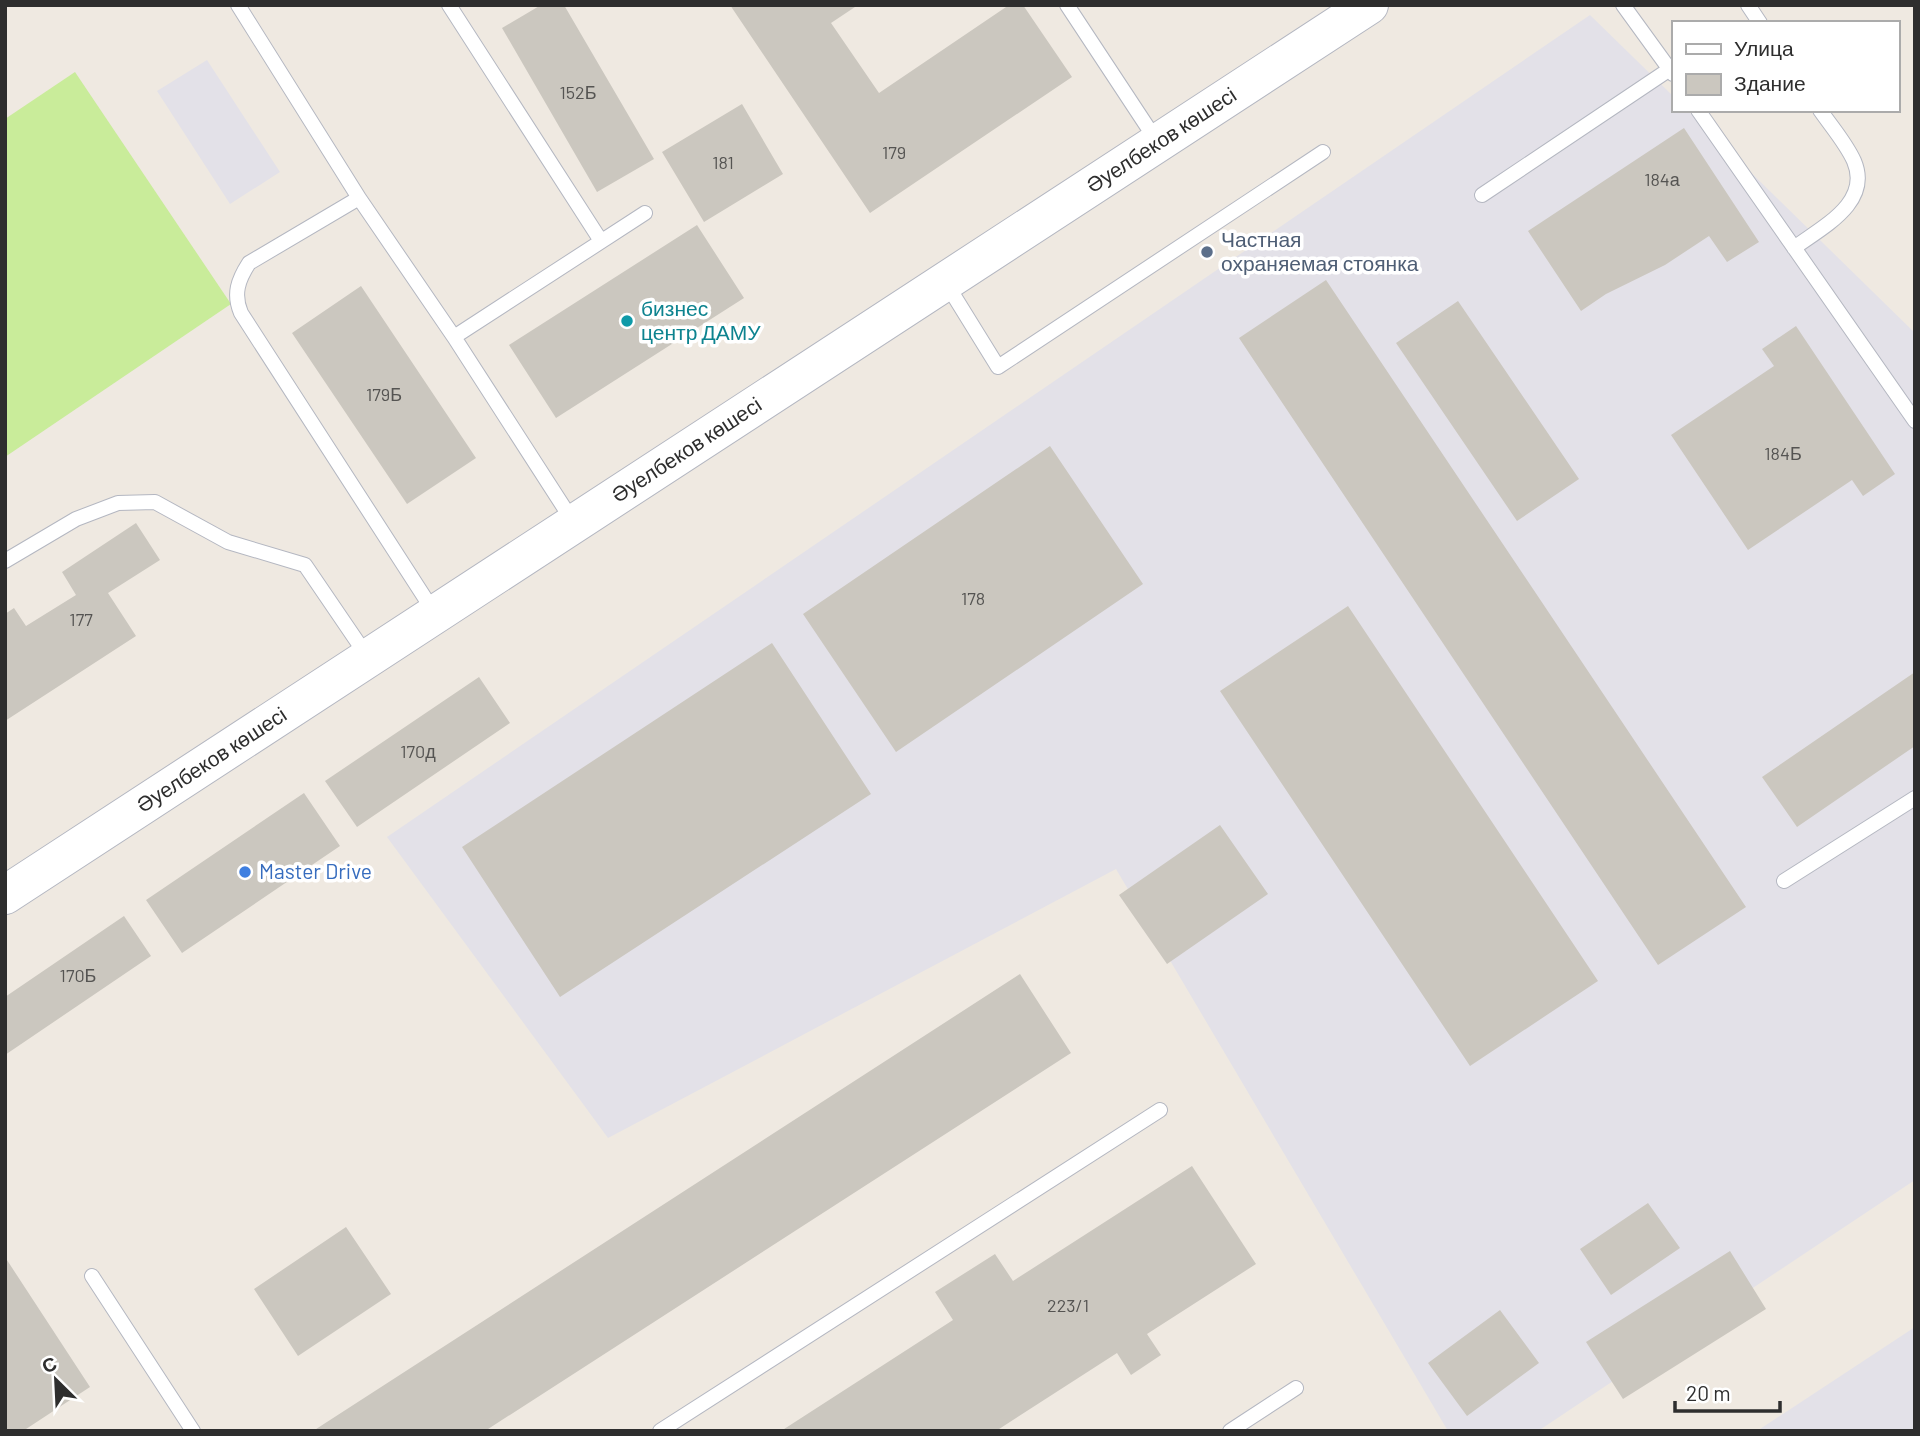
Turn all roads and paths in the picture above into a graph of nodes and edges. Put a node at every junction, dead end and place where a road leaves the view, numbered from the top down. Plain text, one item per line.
1 (238, 5) edge
2 (449, 5) edge
3 (1067, 5) edge
4 (1369, 5) edge
5 (1623, 5) edge
6 (1748, 5) edge
7 (1759, 21) edge
8 (1671, 71) edge
9 (1699, 112) edge
10 (1821, 112) edge
11 (1158, 144) junction
12 (1323, 152) dead end
13 (1482, 195) dead end
14 (359, 198) junction
15 (645, 213) dead end
16 (601, 241) junction
17 (1794, 248) junction
18 (945, 282) junction
19 (454, 337) junction
20 (1915, 421) edge
21 (574, 523) junction
22 (5, 561) edge
23 (435, 614) junction
24 (368, 657) junction
25 (1915, 798) edge
26 (1784, 881) dead end
27 (5, 895) edge
28 (1160, 1110) dead end
29 (92, 1276) dead end
30 (1296, 1388) dead end
31 (193, 1431) edge
32 (660, 1431) edge
33 (1230, 1431) edge

1 - 14 lane
2 - 16 lane
3 - 11 lane
4 - 11 street, Әуелбеков көшесі
5 - 8 lane
6 - 7 lane
8 - 13 lane
9 - 17 lane
10 - 17 lane
11 - 18 street, Әуелбеков көшесі
12 - 18 lane
14 - 19 lane
14 - 23 lane
15 - 16 lane
16 - 19 lane
17 - 20 lane
18 - 21 street, Әуелбеков көшесі
19 - 21 lane
21 - 23 street, Әуелбеков көшесі
22 - 24 lane
23 - 24 street, Әуелбеков көшесі
24 - 27 street, Әуелбеков көшесі
25 - 26 lane
28 - 32 lane
29 - 31 lane
30 - 33 lane

